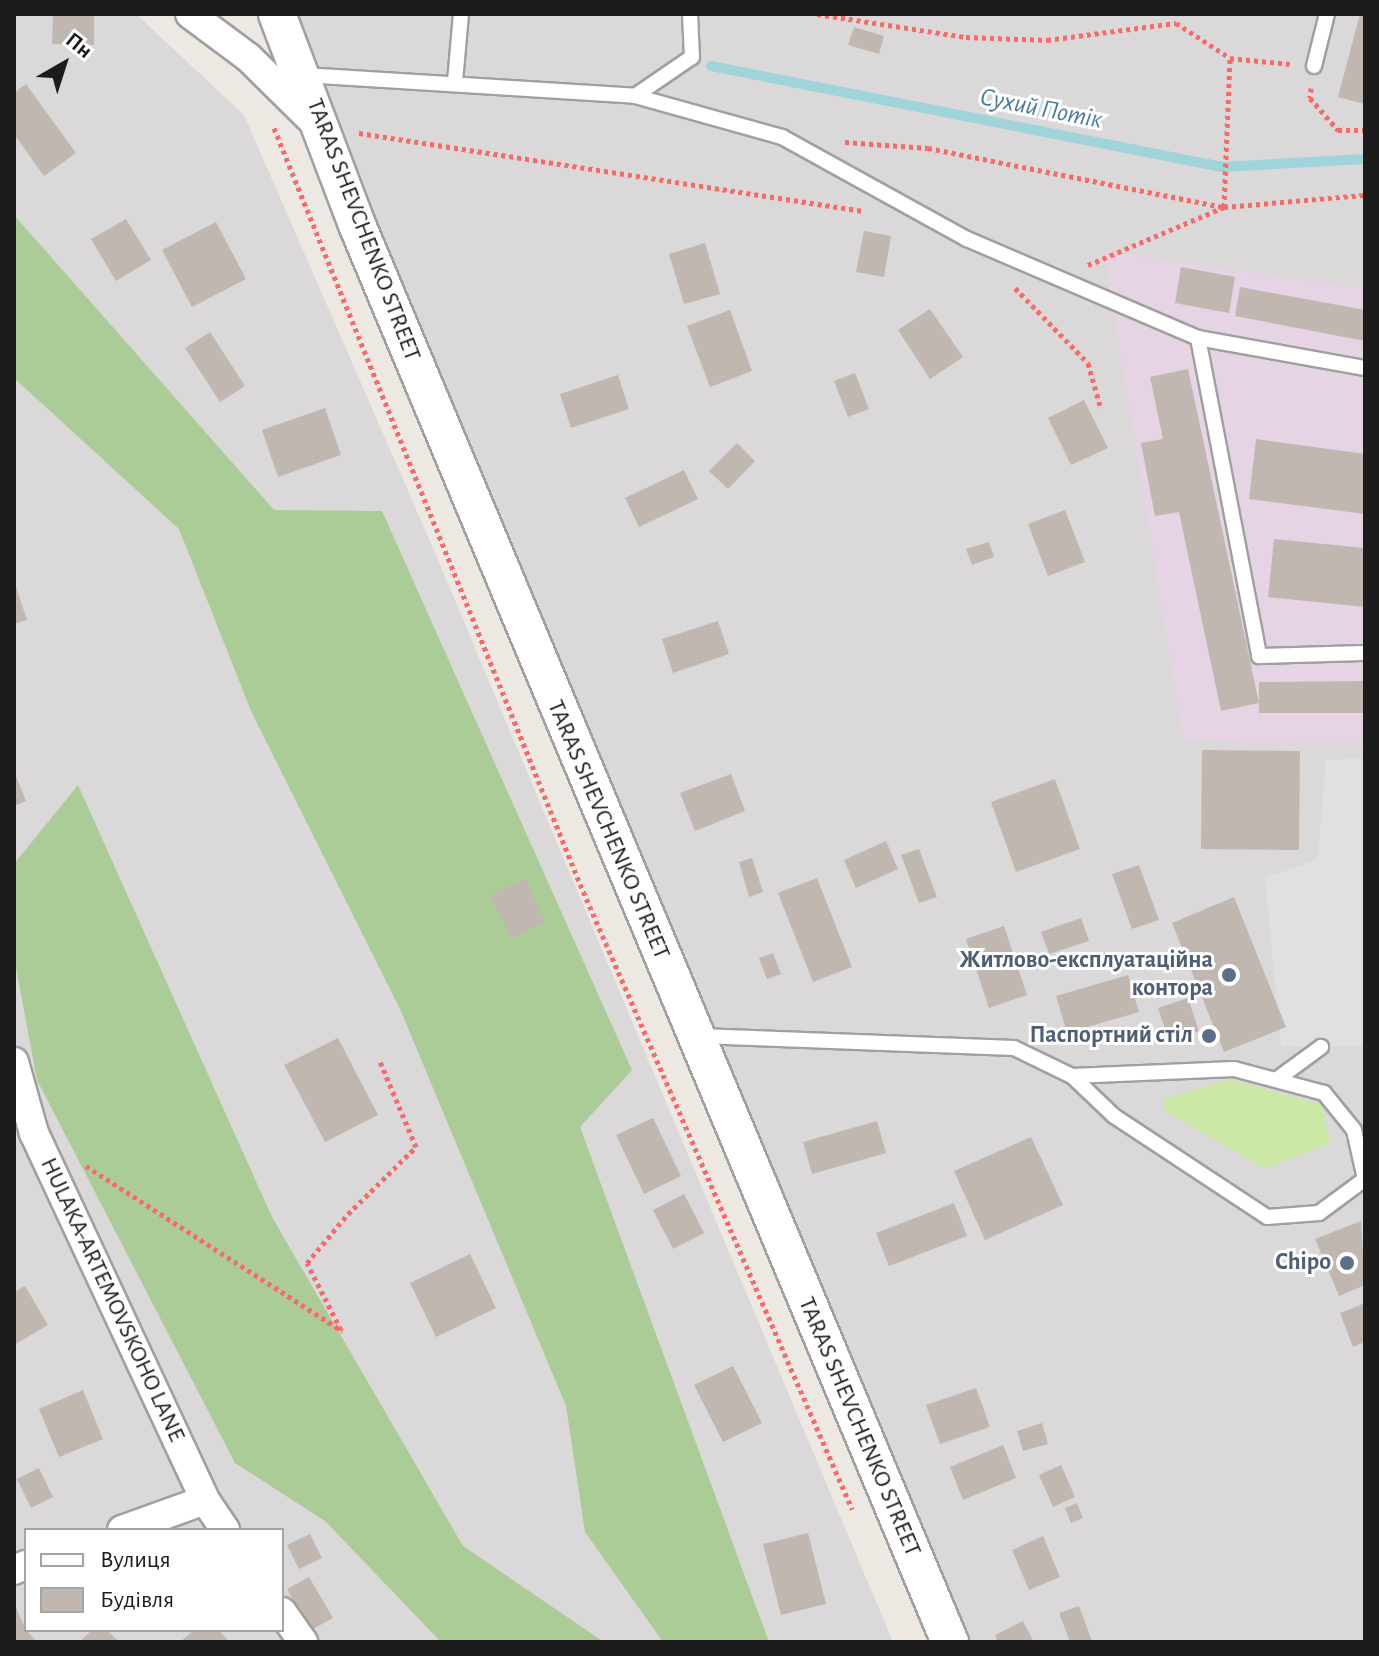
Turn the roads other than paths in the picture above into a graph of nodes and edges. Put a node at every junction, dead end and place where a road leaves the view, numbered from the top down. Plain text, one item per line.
1 (190, 14) edge
2 (277, 14) edge
3 (461, 14) edge
4 (690, 14) edge
5 (1327, 14) edge
6 (1314, 66) road end
7 (304, 75) junction
8 (455, 82) junction
9 (635, 96) junction
10 (319, 127) junction
11 (1198, 338) junction
12 (1365, 368) edge
13 (1365, 653) edge
14 (694, 1035) junction
15 (1321, 1047) dead end
16 (14, 1062) edge
17 (1072, 1076) junction
18 (1276, 1080) junction
19 (205, 1500) junction
20 (128, 1528) edge
21 (224, 1528) edge
22 (284, 1615) edge
23 (303, 1642) edge
24 (950, 1642) edge

1 - 10 street
2 - 7 street, TARAS SHEVCHENKO STREET
3 - 8 lane
4 - 9 lane
5 - 6 lane
7 - 8 lane
7 - 10 street, TARAS SHEVCHENKO STREET
8 - 9 lane
9 - 11 lane
10 - 14 street, TARAS SHEVCHENKO STREET
11 - 12 lane
11 - 13 lane
14 - 17 lane
14 - 24 street, TARAS SHEVCHENKO STREET
15 - 18 lane
16 - 19 street, HULAKA-ARTEMOVSKOHO LANE
17 - 18 lane
17 - 18 lane
19 - 20 street
19 - 21 street, HULAKA-ARTEMOVSKOHO LANE
22 - 23 street

